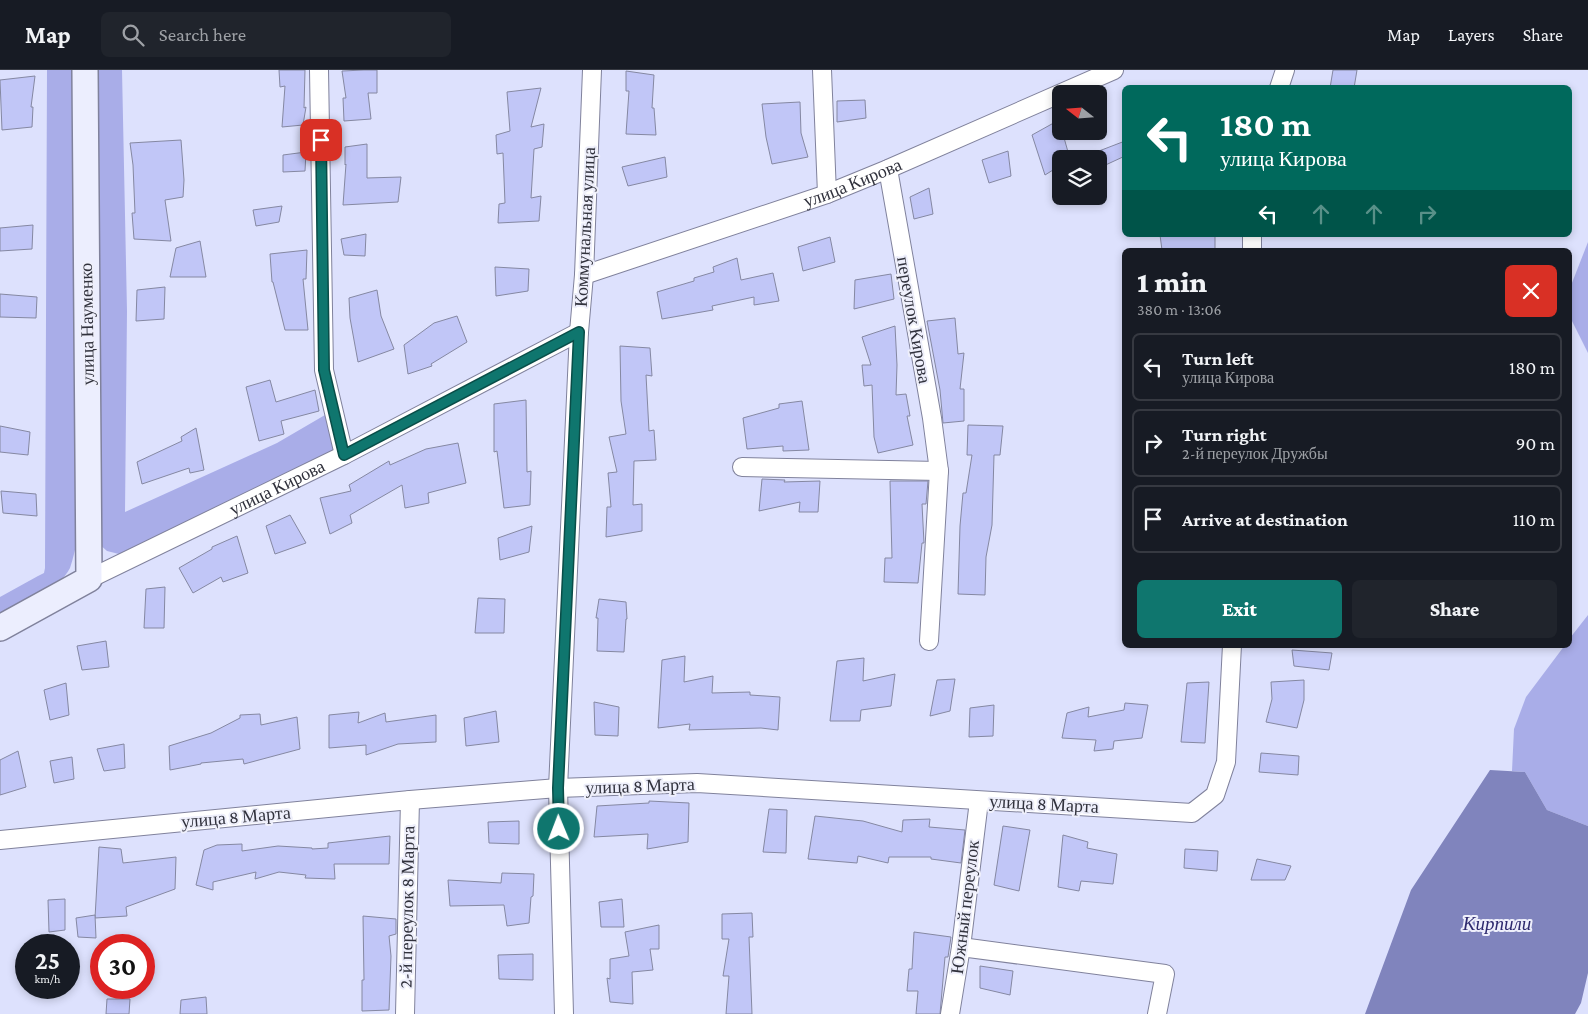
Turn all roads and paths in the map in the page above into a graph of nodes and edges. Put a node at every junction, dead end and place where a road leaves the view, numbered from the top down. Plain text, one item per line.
1 (85, 70) edge
2 (319, 70) edge
3 (592, 70) edge
4 (822, 70) edge
5 (1114, 70) edge
6 (1285, 70) edge
7 (1280, 85) edge
8 (888, 169) junction
9 (827, 194) junction
10 (584, 275) junction
11 (579, 332) junction
12 (344, 455) junction
13 (742, 466) dead end
14 (939, 471) junction
15 (90, 579) junction
16 (0, 628) edge
17 (929, 641) dead end
18 (1232, 648) edge
19 (558, 788) junction
20 (410, 800) junction
21 (979, 801) junction
22 (0, 840) edge
23 (961, 947) junction
24 (405, 1014) edge
25 (564, 1014) edge
26 (950, 1014) edge
27 (1157, 1014) edge

1 - 15 main road, улица Науменко
2 - 12 street
3 - 10 street, Коммунальная улица
4 - 9 street
5 - 8 street, улица Кирова
6 - 7 street
8 - 9 street, улица Кирова
8 - 14 street, переулок Кирова
9 - 10 street, улица Кирова
10 - 11 street, Коммунальная улица
11 - 12 street, улица Кирова
11 - 19 street, Коммунальная улица
12 - 15 street, улица Кирова
13 - 14 street
14 - 17 street, переулок Кирова
15 - 16 main road, улица Кирова
18 - 21 street, улица 8 Марта
19 - 20 street, улица 8 Марта
19 - 21 street, улица 8 Марта
19 - 25 street, Коммунальная улица
20 - 22 street, улица 8 Марта
20 - 24 street, 2-й переулок 8 Марта
21 - 23 street, Южный переулок
23 - 26 street, Южный переулок
23 - 27 street

